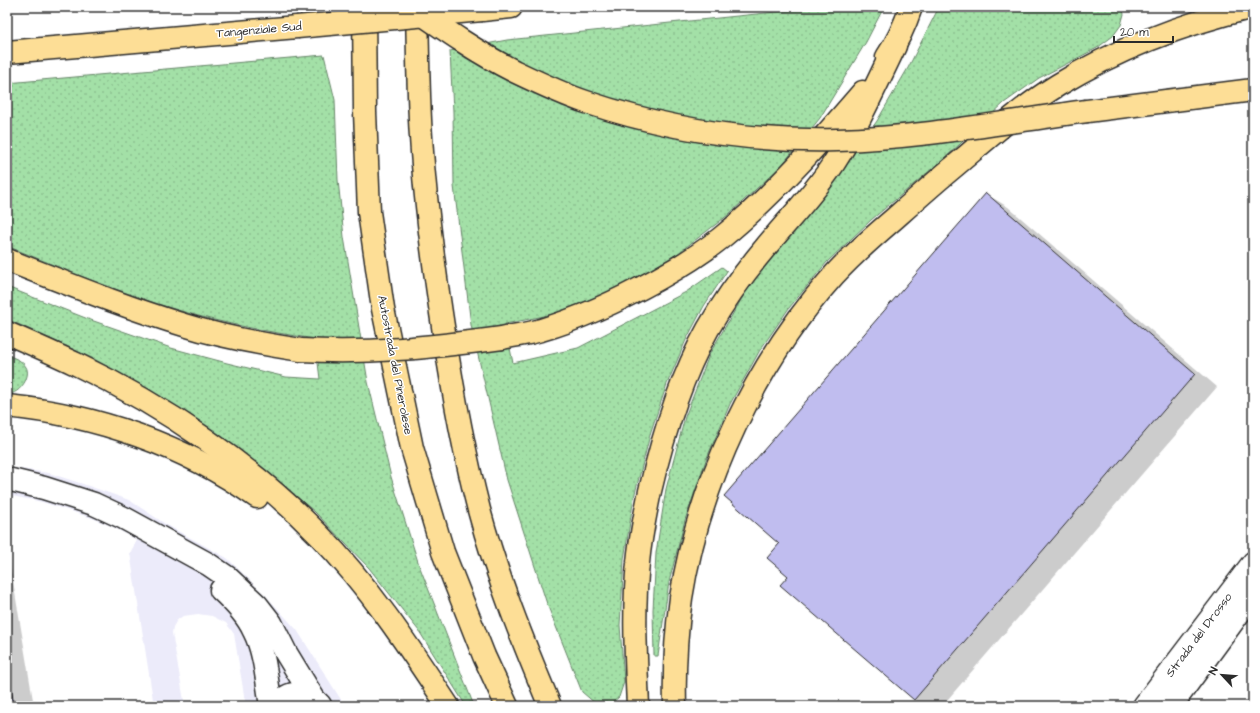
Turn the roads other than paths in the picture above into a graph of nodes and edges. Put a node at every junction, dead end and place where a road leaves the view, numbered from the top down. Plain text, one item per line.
1 (364, 7) edge
2 (412, 7) edge
3 (417, 7) edge
4 (422, 7) edge
5 (512, 7) edge
6 (911, 7) edge
7 (915, 7) edge
8 (1253, 7) edge
9 (900, 38) junction
10 (7, 52) edge
11 (418, 58) junction
12 (1253, 90) edge
13 (7, 260) edge
14 (7, 333) edge
15 (7, 406) edge
16 (7, 479) edge
17 (152, 534) junction
18 (1253, 563) edge
19 (345, 565) junction
20 (1253, 594) edge
21 (317, 702) edge
22 (271, 706) edge
23 (276, 706) edge
24 (448, 706) edge
25 (507, 706) edge
26 (550, 706) edge
27 (638, 706) edge
28 (675, 706) edge
29 (1144, 706) edge
30 (1171, 706) edge

1 - 25 highway, Autostrada del Pinerolese
2 - 12 highway, bridge
3 - 11 highway
4 - 11 highway
5 - 10 highway, Tangenziale Sud, bridge
6 - 9 highway
7 - 9 street
8 - 28 highway
9 - 13 highway, bridge
9 - 27 highway
11 - 26 highway
14 - 19 highway
15 - 19 highway
16 - 17 street
17 - 21 street
17 - 22 street
18 - 29 street, Strada del Drosso
19 - 24 highway
20 - 30 street, Strada del Drosso
21 - 23 street

